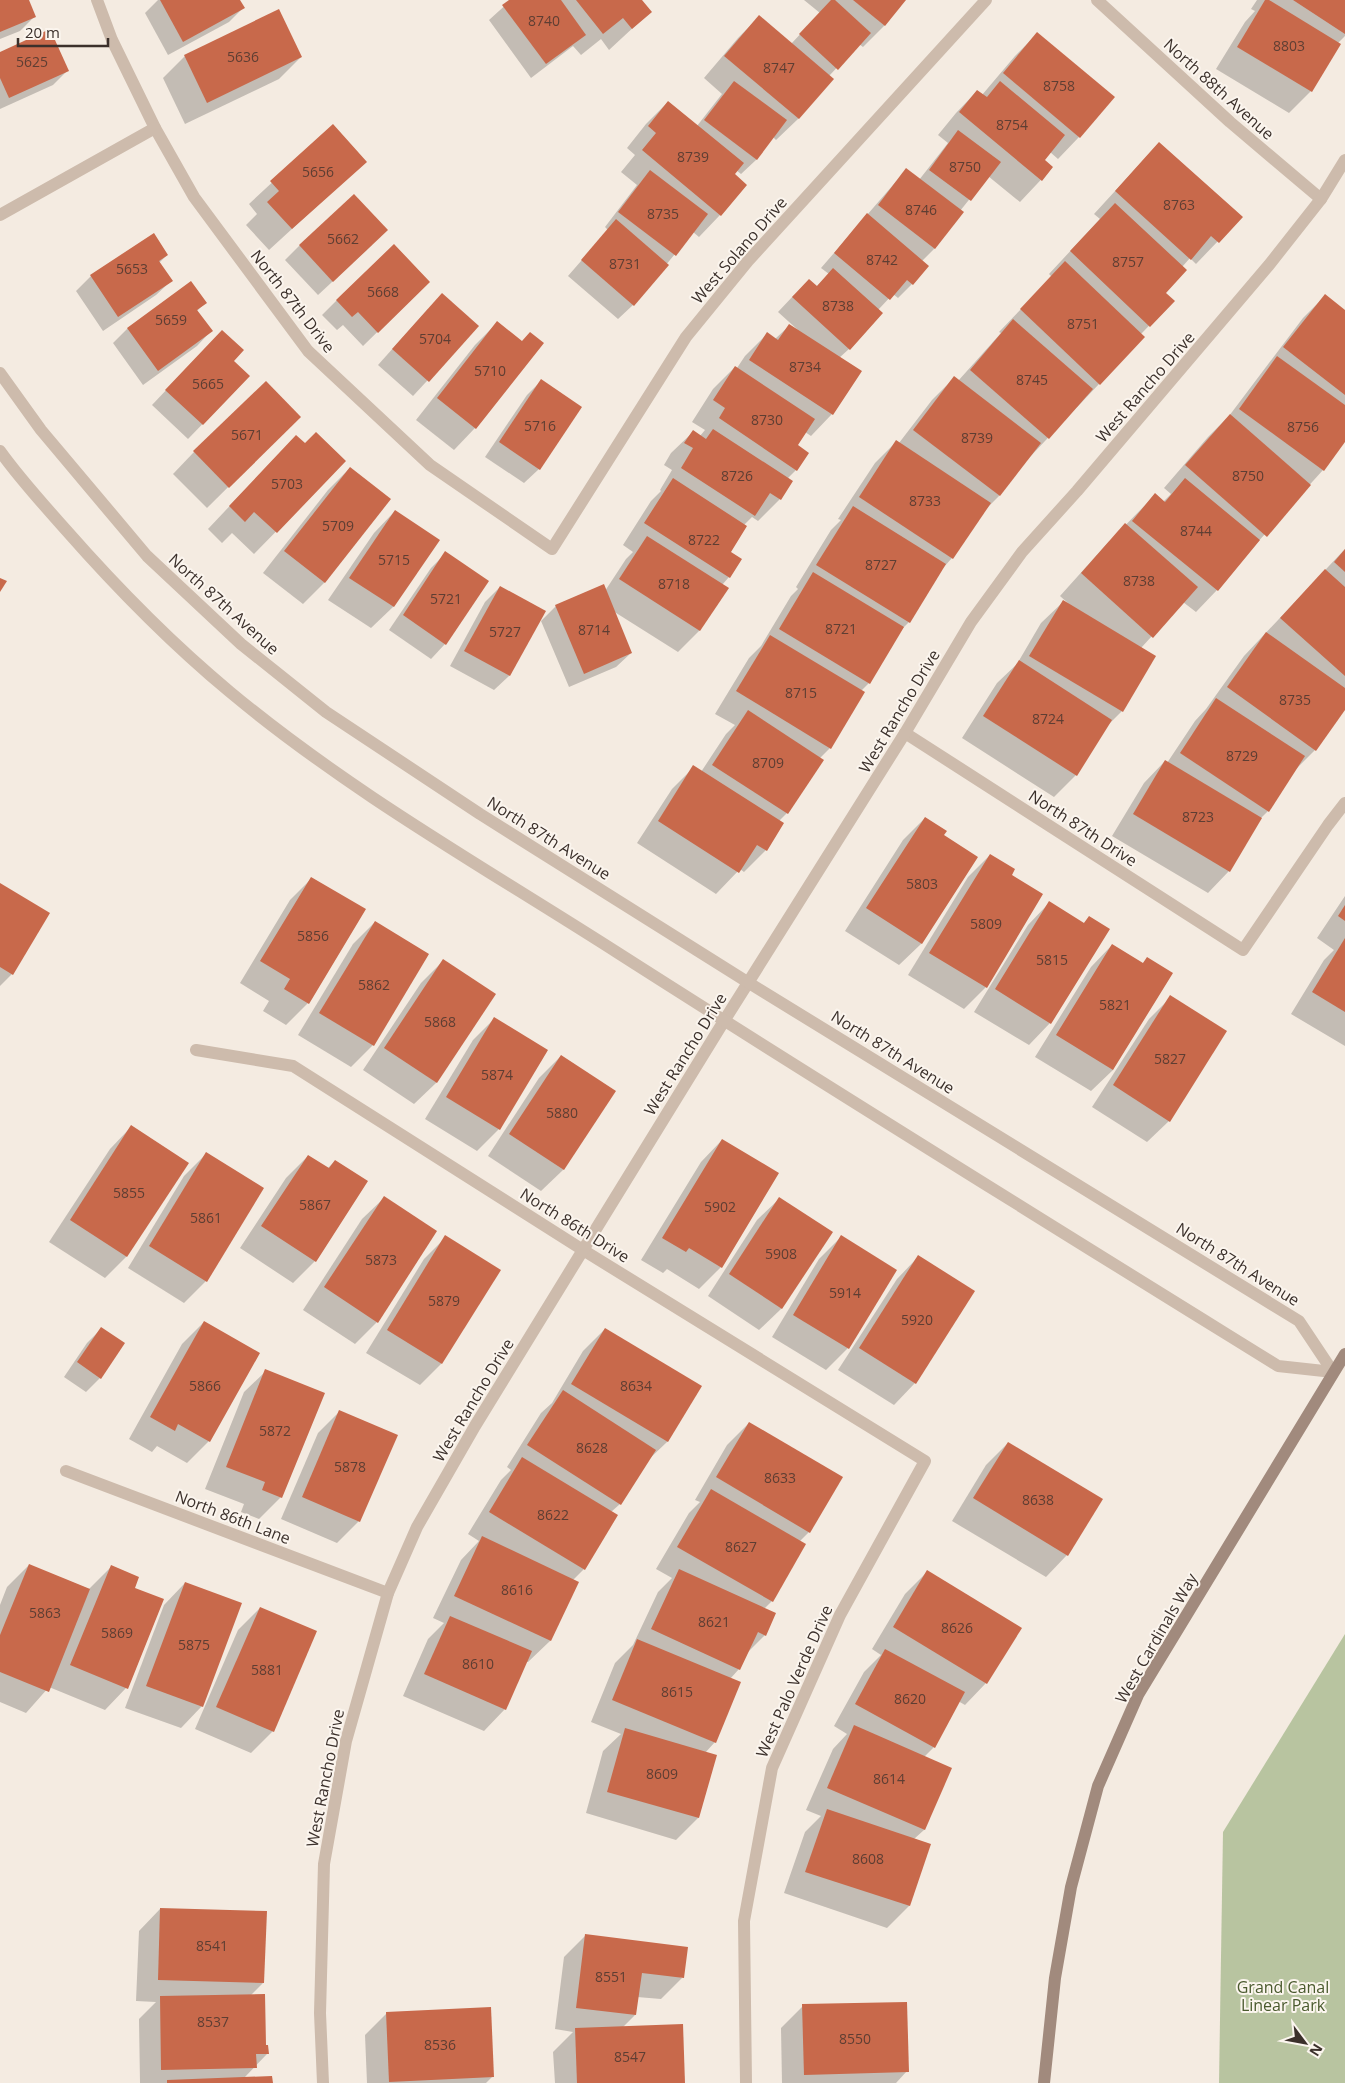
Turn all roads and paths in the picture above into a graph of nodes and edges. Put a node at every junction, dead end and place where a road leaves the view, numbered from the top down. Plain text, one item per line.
1 (97, 0) edge
2 (986, 0) edge
3 (1097, 0) edge
4 (155, 128) junction
5 (1345, 160) edge
6 (1321, 199) junction
7 (0, 215) edge
8 (0, 373) edge
9 (0, 451) edge
10 (552, 549) joint
11 (905, 733) junction
12 (1345, 803) edge
13 (749, 983) junction
14 (724, 1021) junction
15 (196, 1050) dead end
16 (583, 1250) junction
17 (1345, 1354) edge
18 (1333, 1372) junction
19 (925, 1461) joint
20 (66, 1471) dead end
21 (388, 1593) junction
22 (323, 2083) edge
23 (746, 2083) edge
24 (1044, 2083) edge

1 - 4 street, North 87th Drive
2 - 10 street, West Solano Drive
3 - 6 street, North 88th Avenue
4 - 7 street
4 - 10 street, North 87th Drive
5 - 6 street, West Rancho Drive
6 - 11 street, West Rancho Drive
8 - 13 street, North 87th Avenue
9 - 14 street
11 - 12 street, North 87th Drive
11 - 13 street, West Rancho Drive
13 - 14 street, West Rancho Drive
13 - 18 street, North 87th Avenue
14 - 16 street, West Rancho Drive
14 - 18 street
15 - 16 street, North 86th Drive
16 - 19 street, North 86th Drive
16 - 21 street, West Rancho Drive
17 - 18 main road, West Cardinals Way
18 - 24 main road, West Cardinals Way
19 - 23 street, West Palo Verde Drive
20 - 21 street, North 86th Lane
21 - 22 street, West Rancho Drive

